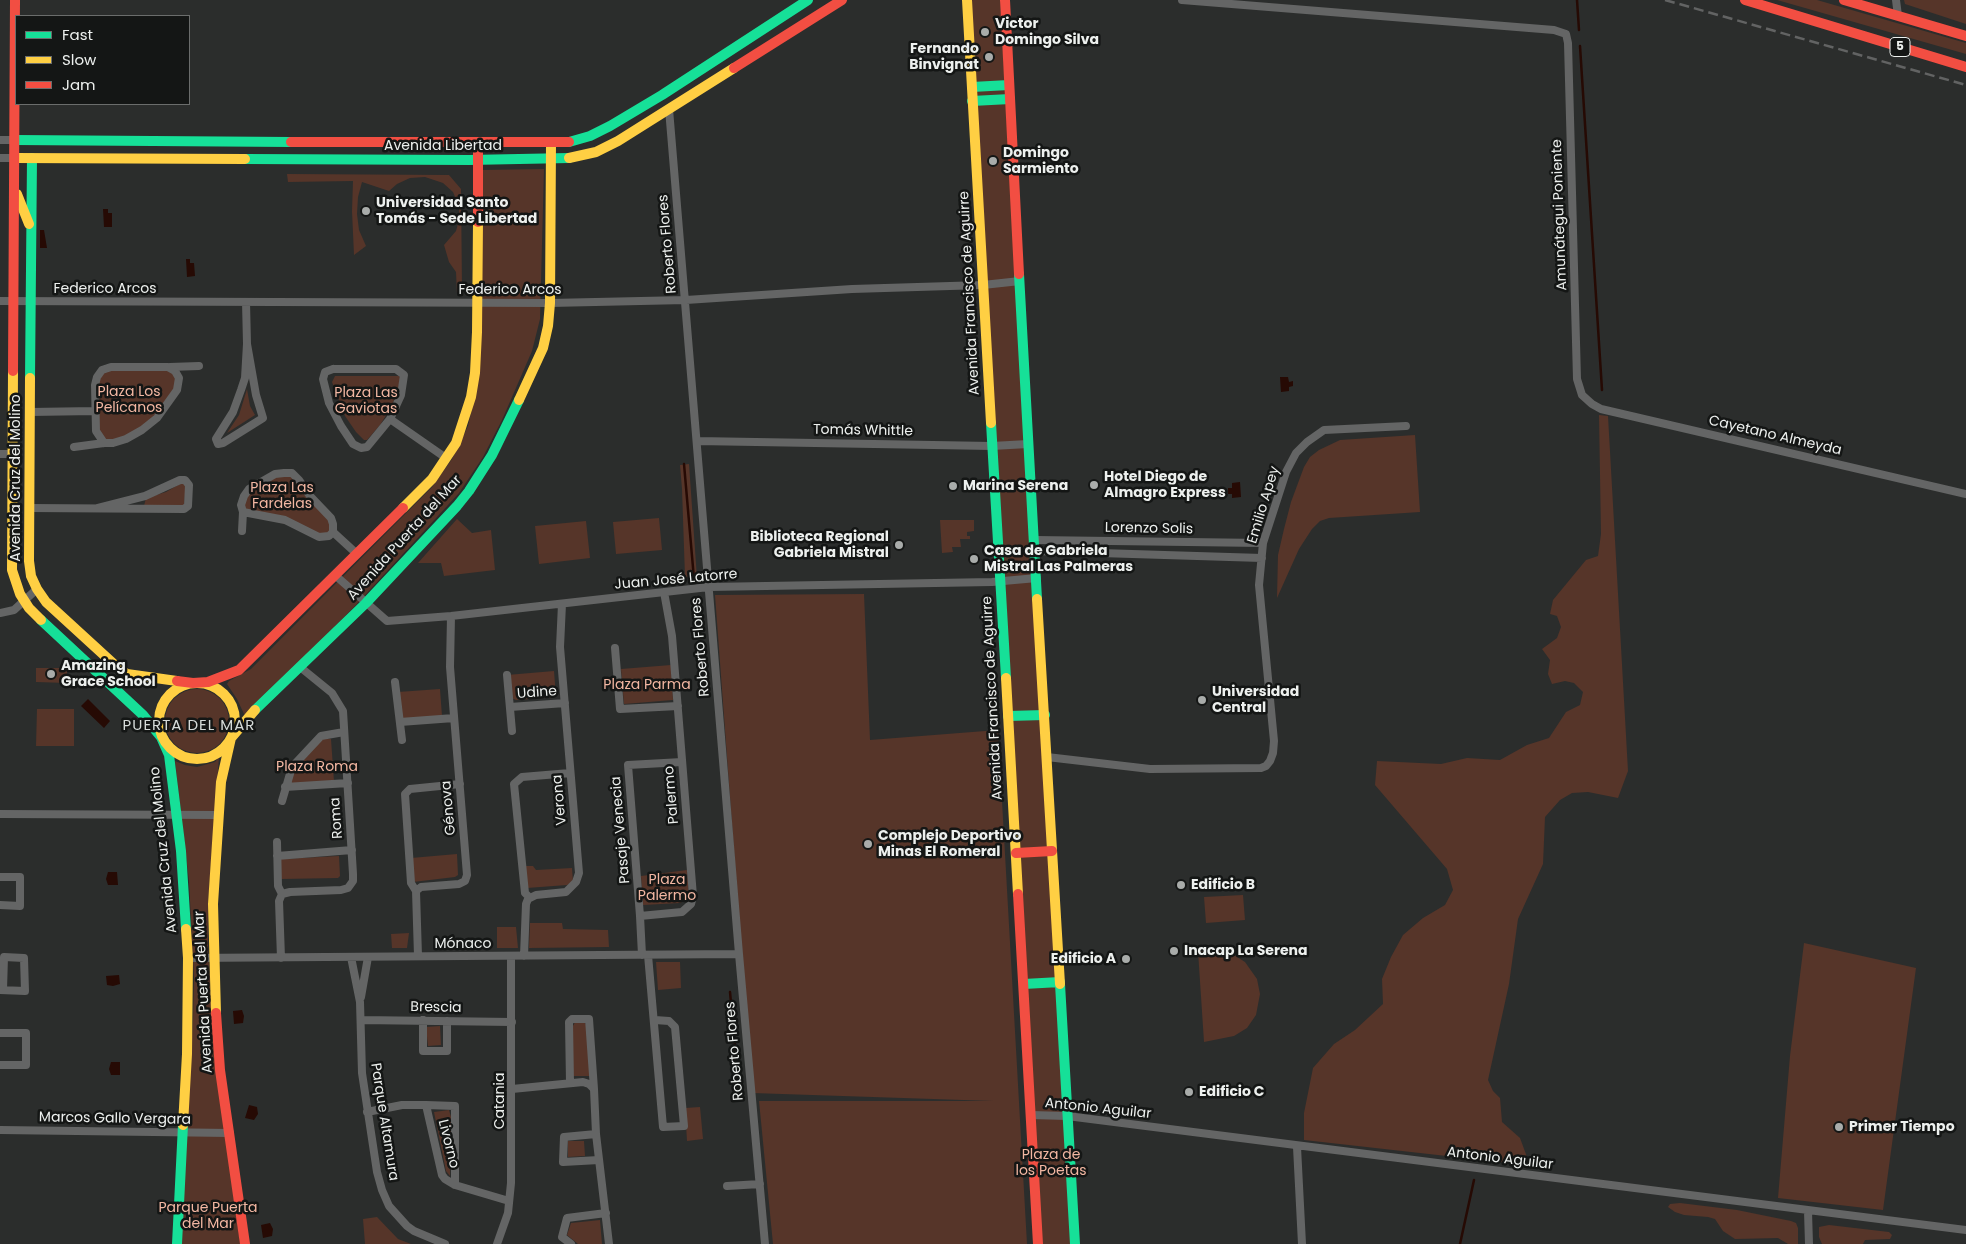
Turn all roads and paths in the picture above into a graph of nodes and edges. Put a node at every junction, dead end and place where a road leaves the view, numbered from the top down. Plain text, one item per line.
1 (15, 0) edge
2 (808, 0) edge
3 (842, 0) edge
4 (966, 0) edge
5 (1005, 0) edge
6 (1182, 0) edge
7 (1745, 0) edge
8 (1848, 0) edge
9 (1896, 0) edge
10 (1898, 16) junction
11 (1966, 36) edge
12 (1966, 67) edge
13 (1009, 85) junction
14 (972, 88) junction
15 (1010, 99) junction
16 (972, 101) junction
17 (669, 109) junction
18 (0, 140) edge
19 (15, 140) junction
20 (478, 143) junction
21 (551, 143) junction
22 (0, 158) edge
23 (15, 158) junction
24 (32, 158) junction
25 (551, 159) junction
26 (478, 160) junction
27 (15, 186) junction
28 (32, 236) junction
29 (1020, 281) junction
30 (983, 285) junction
31 (686, 300) junction
32 (0, 302) edge
33 (14, 302) junction
34 (32, 302) junction
35 (246, 302) junction
36 (477, 302) junction
37 (550, 303) junction
38 (247, 344) junction
39 (199, 366) dead end
40 (168, 367) junction
41 (1582, 395) joint
42 (95, 411) junction
43 (30, 412) junction
44 (390, 419) junction
45 (1406, 426) dead end
46 (697, 440) junction
47 (104, 443) junction
48 (1028, 444) junction
49 (992, 446) junction
50 (74, 447) dead end
51 (0, 454) edge
52 (12, 454) junction
53 (446, 458) junction
54 (1966, 494) edge
55 (29, 508) junction
56 (98, 508) junction
57 (243, 512) junction
58 (242, 531) dead end
59 (333, 532) junction
60 (1263, 543) junction
61 (1035, 546) junction
62 (357, 554) junction
63 (1262, 558) junction
64 (336, 576) junction
65 (1037, 578) junction
66 (1000, 582) junction
67 (709, 588) junction
68 (37, 589) junction
69 (664, 592) junction
70 (24, 602) junction
71 (366, 603) junction
72 (562, 604) junction
73 (0, 613) edge
74 (451, 616) junction
75 (616, 648) dead end
76 (300, 667) junction
77 (507, 675) dead end
78 (193, 682) junction
79 (395, 682) dead end
80 (565, 703) junction
81 (678, 706) junction
82 (510, 707) junction
83 (1045, 715) junction
84 (1008, 716) junction
85 (454, 718) junction
86 (400, 722) junction
87 (512, 731) dead end
88 (344, 732) junction
89 (161, 737) junction
90 (231, 738) junction
91 (402, 740) dead end
92 (1047, 757) junction
93 (682, 762) junction
94 (570, 773) junction
95 (348, 783) junction
96 (460, 784) junction
97 (285, 787) junction
98 (282, 801) dead end
99 (0, 814) edge
100 (218, 815) junction
101 (177, 816) junction
102 (277, 842) dead end
103 (352, 850) junction
104 (1052, 851) junction
105 (1016, 853) junction
106 (277, 856) junction
107 (0, 877) edge
108 (416, 891) junction
109 (282, 894) junction
110 (530, 898) junction
111 (0, 905) edge
112 (640, 916) junction
113 (739, 954) junction
114 (645, 955) junction
115 (418, 956) junction
116 (511, 956) junction
117 (524, 956) junction
118 (351, 957) junction
119 (368, 957) junction
120 (188, 958) junction
121 (214, 958) junction
122 (281, 958) junction
123 (1060, 982) junction
124 (1024, 984) junction
125 (2, 990) edge
126 (360, 1002) junction
127 (361, 1020) junction
128 (423, 1020) junction
129 (655, 1020) junction
130 (447, 1021) junction
131 (512, 1022) junction
132 (0, 1033) edge
133 (0, 1065) edge
134 (570, 1083) junction
135 (512, 1089) junction
136 (594, 1089) junction
137 (426, 1105) junction
138 (367, 1112) junction
139 (1031, 1115) junction
140 (1067, 1116) junction
141 (0, 1130) edge
142 (182, 1133) junction
143 (230, 1133) junction
144 (596, 1134) junction
145 (1298, 1147) junction
146 (599, 1160) junction
147 (760, 1184) junction
148 (455, 1185) junction
149 (727, 1186) dead end
150 (509, 1201) junction
151 (1808, 1211) junction
152 (606, 1214) junction
153 (1966, 1230) edge
154 (177, 1244) edge
155 (245, 1244) edge
156 (445, 1244) edge
157 (497, 1244) edge
158 (571, 1244) edge
159 (609, 1244) edge
160 (765, 1244) edge
161 (1038, 1244) edge
162 (1075, 1244) edge
163 (1302, 1244) edge
164 (1809, 1244) edge

1 - 19 main road, Avenida Cruz del Molino
2 - 21 main road, Avenida Libertad
3 - 17 main road, Avenida Libertad
4 - 14 main road, Avenida Francisco de Aguirre
5 - 13 main road
6 - 41 street, Amunátegui Poniente
7 - 12 main road, 5
8 - 10 main road, 5
9 - 10 street
10 - 11 main road, 5
13 - 14 main road
13 - 15 main road
14 - 16 main road, Avenida Francisco de Aguirre
15 - 16 main road
15 - 29 main road
16 - 30 main road, Avenida Francisco de Aguirre
17 - 25 main road, Avenida Libertad
17 - 31 street, Roberto Flores
18 - 19 street, Avenida Libertad
19 - 20 main road, Avenida Libertad
19 - 23 main road, Avenida Cruz del Molino
20 - 21 main road, Avenida Libertad
20 - 26 main road, Avenida Puerta del Mar
21 - 25 main road, Avenida Puerta del Mar
22 - 23 street, Avenida Libertad
23 - 24 main road, Avenida Libertad
23 - 27 main road, Avenida Cruz del Molino
24 - 26 main road, Avenida Libertad
24 - 28 main road, Avenida Cruz del Molino
25 - 26 main road, Avenida Libertad
25 - 37 main road, Avenida Puerta del Mar
26 - 36 main road, Avenida Puerta del Mar
27 - 28 main road, Avenida Cruz del Molino
27 - 33 main road, Avenida Cruz del Molino
28 - 34 main road, Avenida Cruz del Molino
29 - 30 street, Federico Arcos
29 - 48 main road
30 - 31 street, Federico Arcos
30 - 49 main road, Avenida Francisco de Aguirre
31 - 37 street, Federico Arcos
31 - 46 street, Roberto Flores
32 - 33 street, Federico Arcos
33 - 34 street, Federico Arcos
33 - 52 main road, Avenida Cruz del Molino
34 - 35 street, Federico Arcos
34 - 43 main road, Avenida Cruz del Molino
35 - 36 street, Federico Arcos
35 - 38 street
36 - 37 street, Federico Arcos
36 - 53 main road, Avenida Puerta del Mar
37 - 71 main road, Avenida Puerta del Mar
38 - 38 street
39 - 40 street
40 - 42 street
40 - 47 street
41 - 54 street, Cayetano Almeyda
42 - 43 street
42 - 47 street
43 - 55 main road, Avenida Cruz del Molino
44 - 44 street
44 - 53 street
45 - 60 street, Emilio Apey
46 - 49 street, Tomás Whittle
46 - 67 street, Roberto Flores
47 - 50 street
48 - 49 street, Tomás Whittle
48 - 61 main road
49 - 66 main road, Avenida Francisco de Aguirre
51 - 52 street
52 - 70 main road, Avenida Cruz del Molino
53 - 62 main road, Avenida Puerta del Mar
55 - 56 street
55 - 68 main road, Avenida Cruz del Molino
56 - 56 street
57 - 58 street
57 - 59 street
57 - 59 street
59 - 62 street
60 - 61 street, Lorenzo Solis
60 - 63 street, Emilio Apey
61 - 63 street, Lorenzo Solis
61 - 65 main road
62 - 64 main road, Avenida Puerta del Mar
63 - 92 street, Emilio Apey
64 - 71 street, Juan José Latorre
64 - 78 main road, Avenida Puerta del Mar
65 - 66 street, Juan José Latorre
65 - 83 main road
66 - 67 street, Juan José Latorre
66 - 84 main road, Avenida Francisco de Aguirre
67 - 69 street, Juan José Latorre
67 - 113 street, Roberto Flores
68 - 70 street
68 - 78 main road, Avenida Cruz del Molino
69 - 72 street, Juan José Latorre
69 - 81 street, Palermo
70 - 73 street
70 - 89 main road, Avenida Cruz del Molino
71 - 74 street, Juan José Latorre
71 - 76 main road, Avenida Puerta del Mar
72 - 74 street, Juan José Latorre
72 - 80 street, Verona
74 - 85 street, Génova
75 - 81 street
76 - 88 street, Roma
76 - 90 main road, Avenida Puerta del Mar
77 - 82 street, Udine
78 - 89 main road, Avenida Puerta del Mar
78 - 90 main road, Avenida Puerta del Mar
79 - 86 street
80 - 82 street, Udine
80 - 94 street, Verona
81 - 93 street, Palermo
82 - 87 street, Udine
83 - 84 main road
83 - 92 main road
84 - 105 main road, Avenida Francisco de Aguirre
85 - 86 street
85 - 96 street, Génova
86 - 91 street
88 - 95 street, Roma
88 - 97 street
89 - 90 main road, Avenida Puerta del Mar
89 - 101 main road, Avenida Cruz del Molino
90 - 100 main road, Avenida Puerta del Mar
92 - 104 main road
93 - 112 street, Palermo
93 - 112 street, Pasaje Venecia
94 - 110 street, Verona
94 - 110 street
95 - 97 street
95 - 103 street, Roma
96 - 108 street, Génova
96 - 108 street
97 - 98 street
99 - 101 street
100 - 101 street
100 - 121 main road, Avenida Puerta del Mar
101 - 120 main road, Avenida Cruz del Molino
102 - 106 street
103 - 106 street
103 - 109 street, Roma
104 - 105 main road
104 - 123 main road
105 - 124 main road, Avenida Francisco de Aguirre
106 - 109 street
107 - 111 street
108 - 115 street
109 - 122 street
110 - 117 street
112 - 114 street
113 - 114 street, Mónaco
113 - 147 street, Roberto Flores
114 - 117 street, Mónaco
114 - 129 street
115 - 116 street, Mónaco
115 - 119 street, Mónaco
116 - 117 street, Mónaco
116 - 131 street, Catania
118 - 119 street, Mónaco
118 - 122 street, Mónaco
118 - 126 street, Parque Altamura
119 - 126 street, Parque Altamura
120 - 121 street, Mónaco
120 - 142 main road, Avenida Cruz del Molino
121 - 122 street, Mónaco
121 - 143 main road, Avenida Puerta del Mar
123 - 124 main road
123 - 140 main road
124 - 139 main road, Avenida Francisco de Aguirre
125 - 125 street
126 - 127 street, Parque Altamura
127 - 128 street, Brescia
127 - 138 street, Parque Altamura
128 - 130 street, Brescia
128 - 130 street
129 - 129 street
130 - 131 street, Brescia
131 - 135 street, Catania
132 - 133 street
134 - 135 street
134 - 136 street
134 - 136 street
135 - 150 street, Catania
136 - 144 street
137 - 138 street, Livorno
137 - 148 street, Livorno
137 - 148 street
138 - 156 street, Parque Altamura
139 - 140 street, Antonio Aguilar
139 - 161 main road, Avenida Francisco de Aguirre
140 - 145 street, Antonio Aguilar
140 - 162 main road
141 - 142 street, Marcos Gallo Vergara
142 - 143 street, Marcos Gallo Vergara
142 - 154 main road, Avenida Cruz del Molino
143 - 155 main road, Avenida Puerta del Mar
144 - 146 street
144 - 146 street
145 - 151 street, Antonio Aguilar
145 - 163 street
146 - 152 street
147 - 149 street
147 - 160 street, Roberto Flores
148 - 150 street, Livorno
150 - 157 street, Catania
151 - 153 street, Antonio Aguilar
151 - 164 street
152 - 158 street
152 - 159 street

